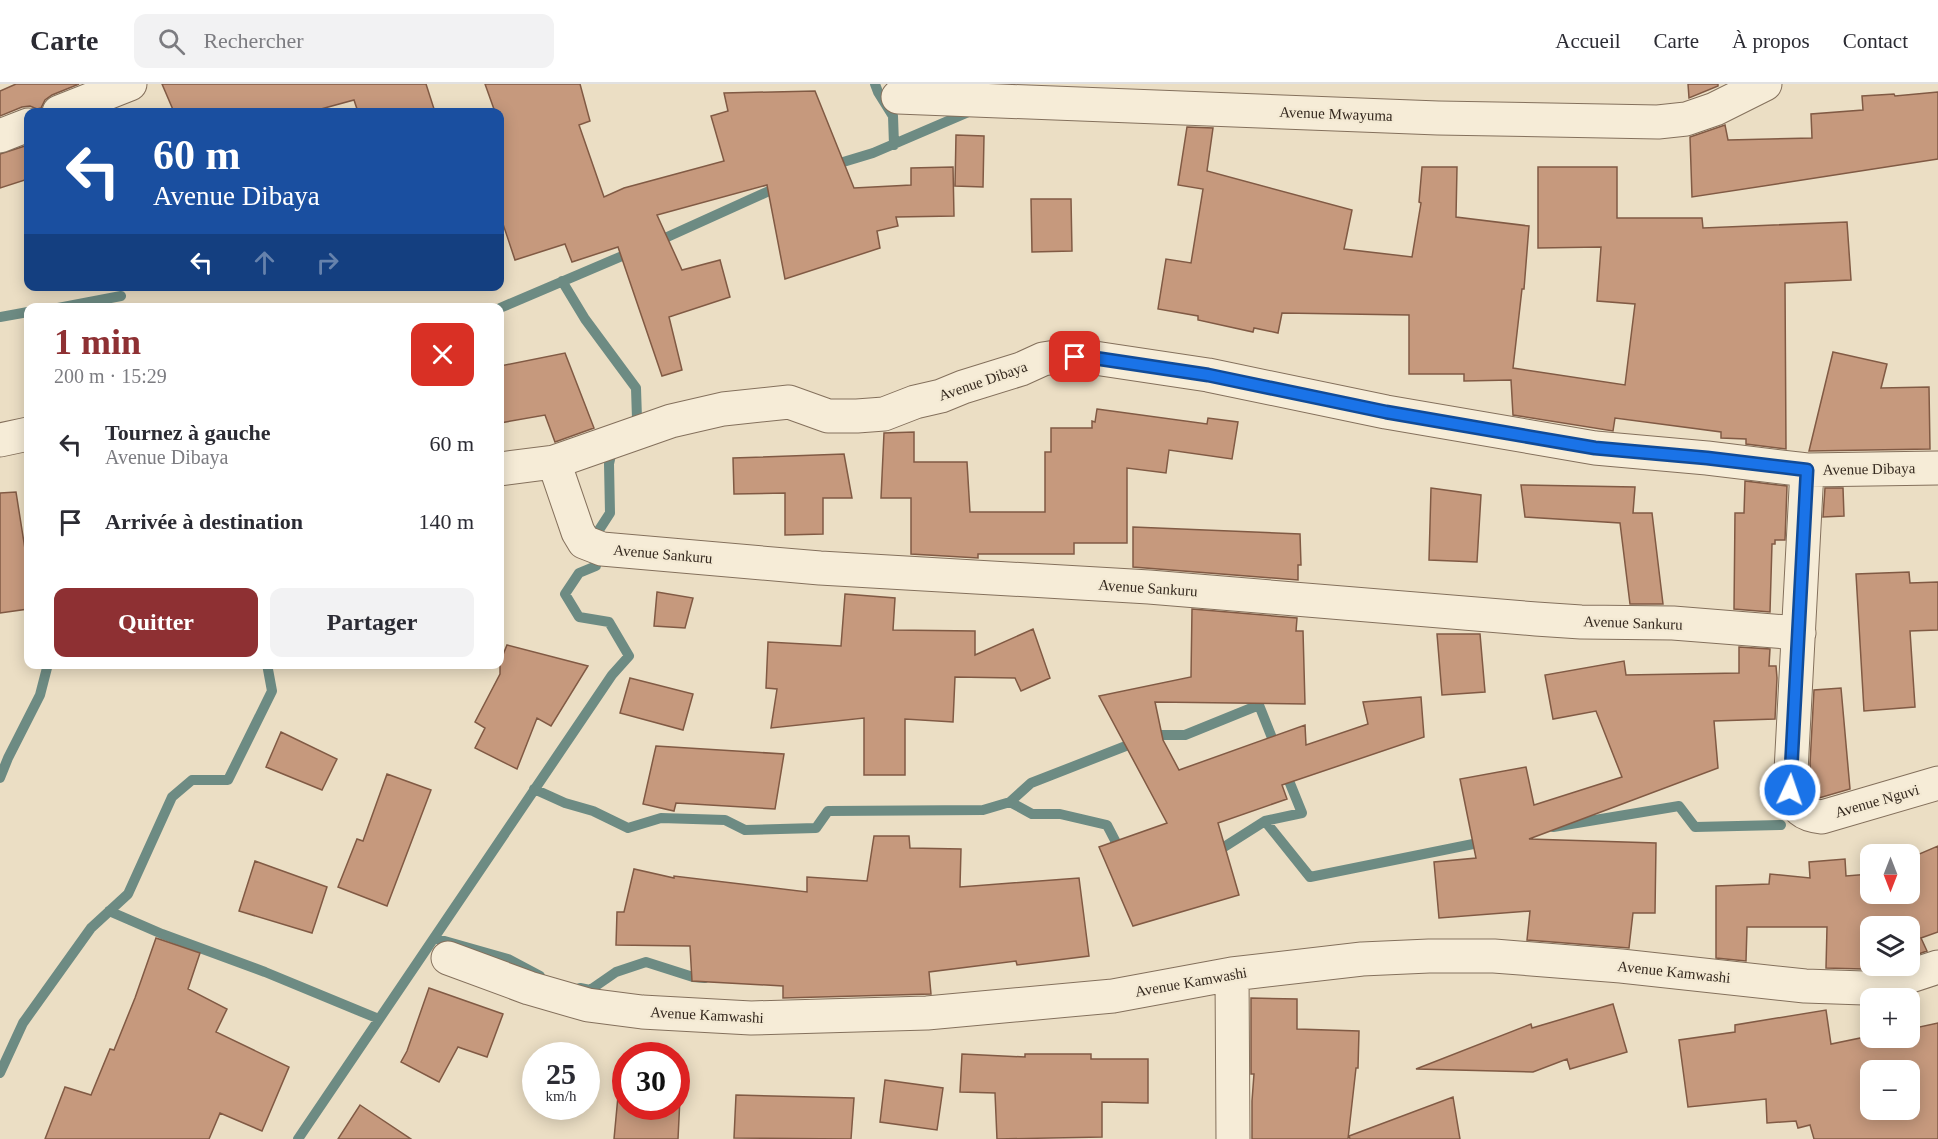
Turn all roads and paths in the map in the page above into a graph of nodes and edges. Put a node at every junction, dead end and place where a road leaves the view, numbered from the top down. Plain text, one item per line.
1 (130, 84) edge
2 (1765, 84) edge
3 (898, 97) dead end
4 (69, 108) edge
5 (24, 127) edge
6 (0, 136) edge
7 (24, 435) edge
8 (0, 440) edge
9 (554, 462) junction
10 (504, 468) edge
11 (1938, 468) edge
12 (1807, 470) junction
13 (1799, 633) junction
14 (1938, 783) edge
15 (448, 958) dead end
16 (1938, 967) edge
17 (1232, 974) junction
18 (1233, 1139) edge

1 - 4 street
2 - 3 street, Avenue Mwayuma
5 - 6 street
7 - 8 street
9 - 10 street, Avenue Dibaya
9 - 12 street, Avenue Dibaya
9 - 13 street, Avenue Sankuru
11 - 12 street, Avenue Dibaya
12 - 13 street, Avenue Nguvi
13 - 14 street, Avenue Nguvi
15 - 17 street, Avenue Kamwashi
16 - 17 street, Avenue Kamwashi
17 - 18 street

